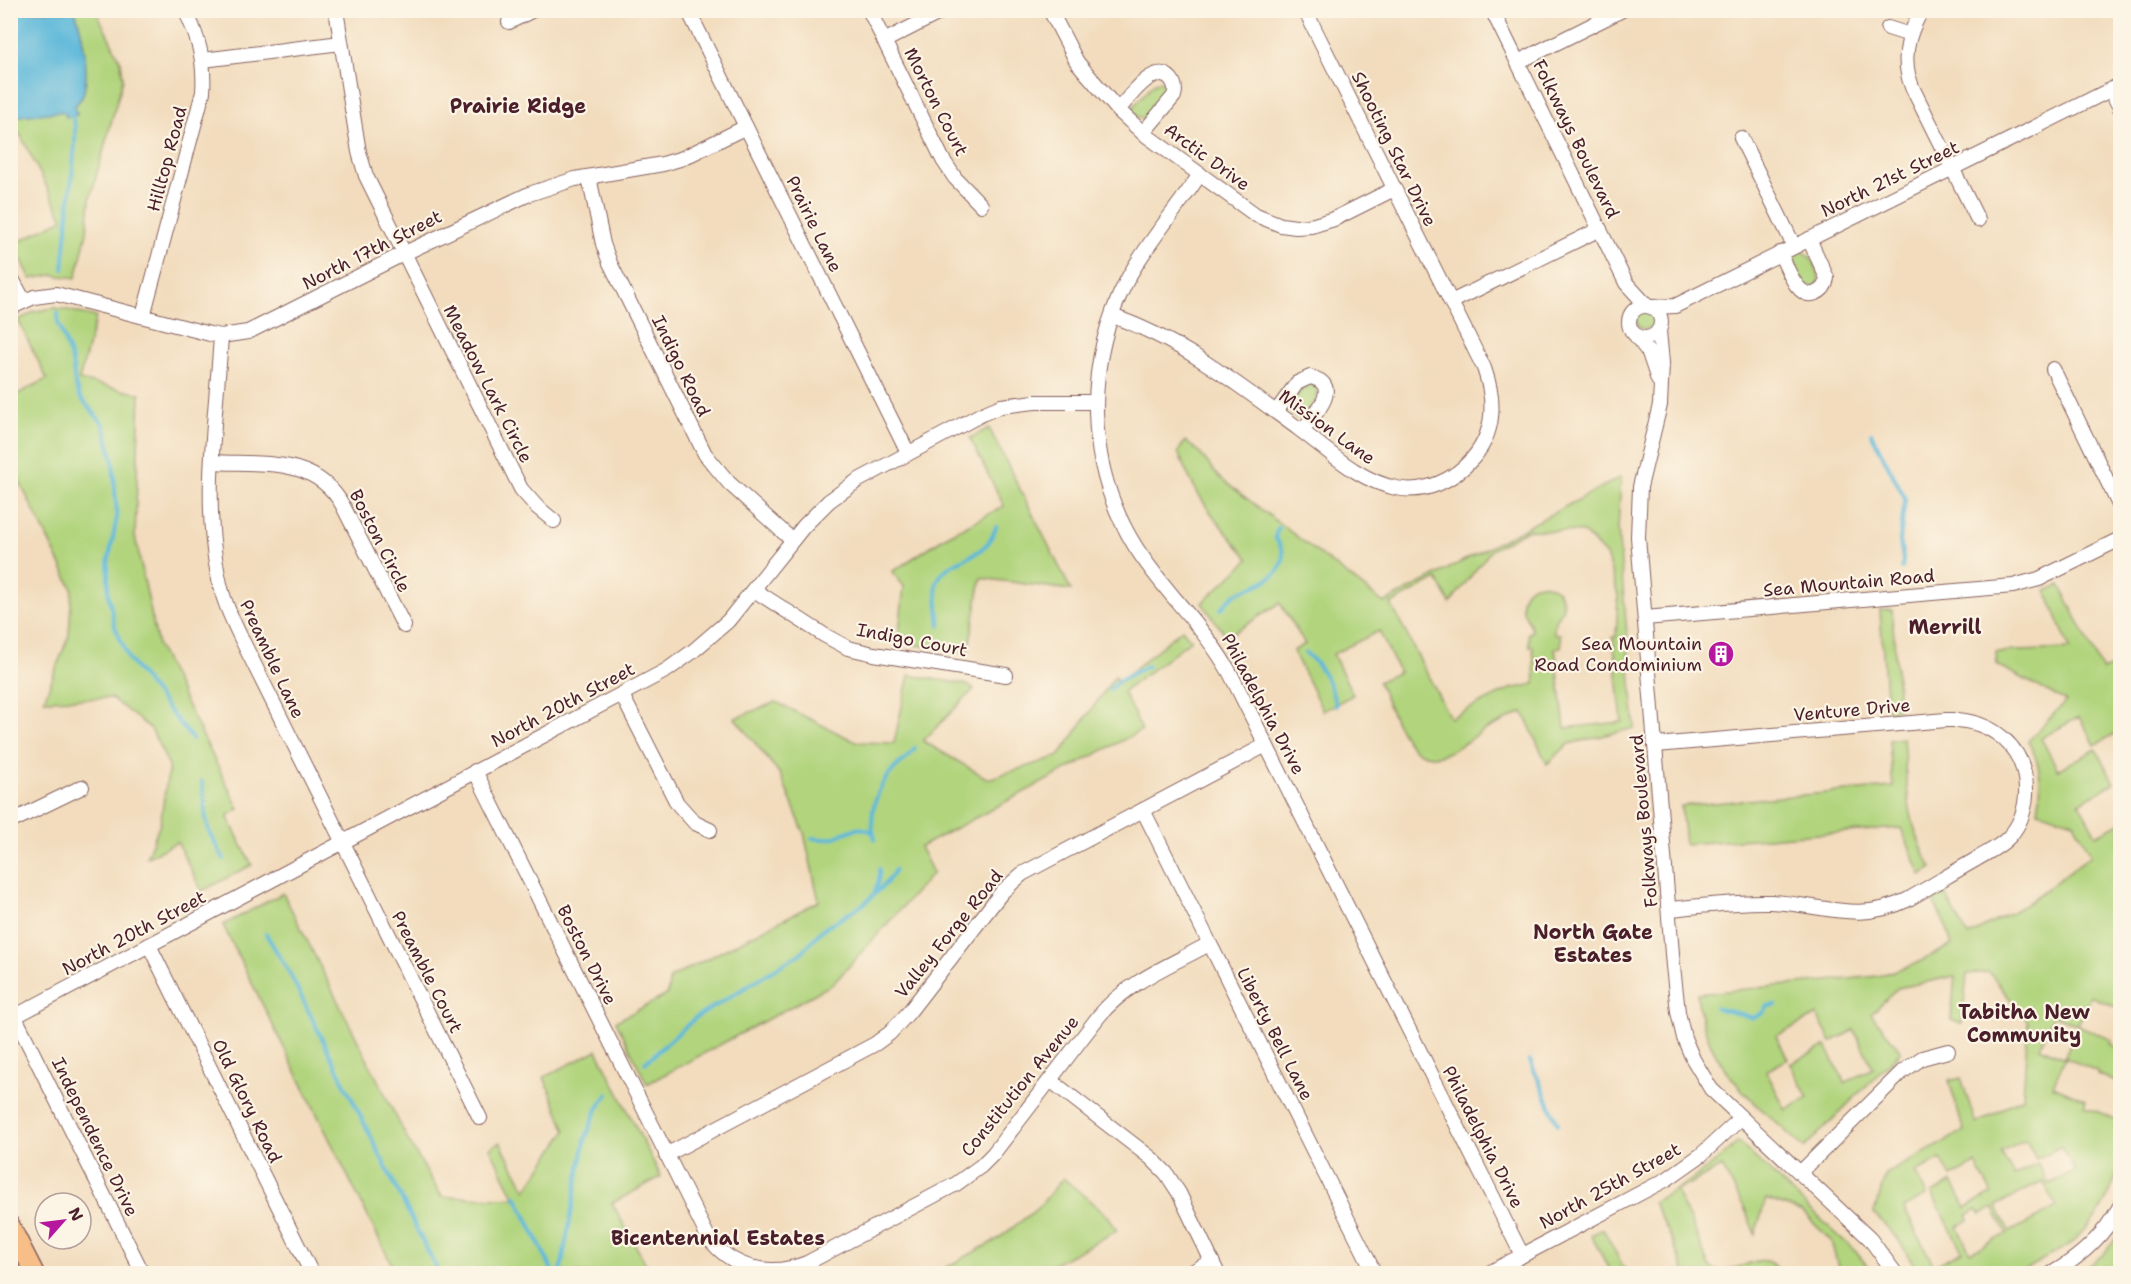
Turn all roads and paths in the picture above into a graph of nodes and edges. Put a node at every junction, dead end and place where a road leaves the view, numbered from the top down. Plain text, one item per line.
1 (185, 10) edge
2 (336, 10) edge
3 (533, 10) edge
4 (688, 10) edge
5 (869, 10) edge
6 (945, 10) edge
7 (1050, 10) edge
8 (1305, 10) edge
9 (1492, 10) edge
10 (1622, 10) edge
11 (1922, 10) edge
12 (509, 22) dead end
13 (1888, 28) dead end
14 (1910, 35) junction
15 (884, 41) junction
16 (341, 43) junction
17 (203, 60) junction
18 (1518, 62) junction
19 (2116, 87) edge
20 (2121, 108) edge
21 (1118, 110) junction
22 (746, 127) junction
23 (1143, 133) junction
24 (1741, 138) dead end
25 (1952, 168) junction
26 (1200, 174) junction
27 (589, 177) junction
28 (1394, 189) junction
29 (981, 205) dead end
30 (1978, 220) dead end
31 (1600, 228) junction
32 (1809, 239) junction
33 (1794, 246) junction
34 (1780, 253) junction
35 (403, 254) junction
36 (10, 275) edge
37 (1626, 283) junction
38 (24, 301) junction
39 (1451, 302) junction
40 (1675, 306) junction
41 (1650, 307) junction
42 (10, 308) edge
43 (143, 316) junction
44 (1112, 316) junction
45 (1630, 317) junction
46 (1660, 328) junction
47 (221, 336) junction
48 (1636, 336) junction
49 (2053, 369) dead end
50 (1661, 390) junction
51 (1095, 402) junction
52 (1276, 412) junction
53 (1302, 431) junction
54 (908, 453) junction
55 (213, 462) junction
56 (2121, 507) edge
57 (554, 521) dead end
58 (2121, 539) edge
59 (792, 540) junction
60 (754, 590) junction
61 (1645, 618) junction
62 (404, 626) dead end
63 (1006, 675) dead end
64 (622, 695) junction
65 (1266, 745) junction
66 (1656, 745) junction
67 (475, 771) junction
68 (82, 787) dead end
69 (1143, 810) junction
70 (10, 822) edge
71 (710, 830) dead end
72 (342, 841) junction
73 (1669, 909) junction
74 (1209, 944) junction
75 (149, 945) junction
76 (13, 1018) edge
77 (1948, 1051) dead end
78 (1050, 1080) junction
79 (480, 1118) dead end
80 (1741, 1118) junction
81 (666, 1155) junction
82 (1801, 1172) junction
83 (2121, 1206) edge
84 (10, 1225) edge
85 (1522, 1255) junction
86 (1215, 1267) edge
87 (35, 1274) edge
88 (143, 1274) edge
89 (312, 1274) edge
90 (1188, 1274) edge
91 (1375, 1274) edge
92 (1487, 1274) edge
93 (1896, 1274) edge
94 (2052, 1274) edge

1 - 17 street, Hilltop Road
2 - 16 street, Meadow Lark Circle
3 - 12 street
4 - 22 street, Prairie Lane
5 - 15 street, Morton Court
6 - 15 street
7 - 21 street, Arctic Drive
8 - 28 street, Shooting Star Drive
9 - 18 street, Folkways Boulevard
10 - 18 street
11 - 14 street
13 - 14 street
14 - 25 street
15 - 29 street, Morton Court
16 - 17 street
16 - 35 street, Meadow Lark Circle
17 - 43 street, Hilltop Road
18 - 31 street, Folkways Boulevard
19 - 20 street
19 - 25 street, North 21st Street
21 - 23 street, Arctic Drive
21 - 23 street
22 - 27 street, North 17th Street
22 - 54 street, Prairie Lane
23 - 26 street, Arctic Drive
24 - 33 street
25 - 30 street
25 - 32 street, North 21st Street
26 - 28 street, Arctic Drive
26 - 44 street, Philadelphia Drive
27 - 35 street, North 17th Street
27 - 59 street, Indigo Road
28 - 39 street, Shooting Star Drive
31 - 37 street, Folkways Boulevard
31 - 39 street
32 - 33 street, North 21st Street
32 - 34 street
33 - 34 street, North 21st Street
34 - 40 street, North 21st Street
35 - 47 street, North 17th Street
35 - 57 street, Meadow Lark Circle
36 - 38 street
37 - 41 street, Folkways Boulevard
37 - 45 street, Folkways Boulevard
38 - 42 street, North 17th Street
38 - 43 street, North 17th Street
39 - 53 street, Mission Lane
40 - 41 street, North 21st Street
40 - 46 street, North 21st Street
41 - 45 street
41 - 46 street
43 - 47 street, North 17th Street
44 - 51 street, Philadelphia Drive
44 - 52 street, Mission Lane
45 - 48 street
46 - 48 street
46 - 50 street, Folkways Boulevard
47 - 55 street, Preamble Lane
48 - 50 street, Folkways Boulevard
49 - 56 street
50 - 61 street, Folkways Boulevard
51 - 54 street, North 20th Street
51 - 65 street, Philadelphia Drive
52 - 53 street, Mission Lane
52 - 53 street
54 - 59 street, North 20th Street
55 - 62 street, Boston Circle
55 - 72 street, Preamble Lane
58 - 61 street, Sea Mountain Road
59 - 60 street, North 20th Street
60 - 63 street, Indigo Court
60 - 64 street, North 20th Street
61 - 66 street, Folkways Boulevard
64 - 67 street, North 20th Street
64 - 71 street
65 - 69 street, Valley Forge Road
65 - 85 street, Philadelphia Drive
66 - 73 street, Folkways Boulevard
66 - 73 street, Venture Drive
67 - 72 street, North 20th Street
67 - 81 street, Boston Drive
68 - 70 street
69 - 74 street, Liberty Bell Lane
69 - 81 street, Valley Forge Road
72 - 75 street, North 20th Street
72 - 79 street, Preamble Court
73 - 80 street, Folkways Boulevard
74 - 78 street, Constitution Avenue
74 - 91 street, Liberty Bell Lane
75 - 76 street, North 20th Street
75 - 89 street, Old Glory Road
76 - 88 street, Independence Drive
77 - 82 street
78 - 81 street, Constitution Avenue
78 - 86 street
80 - 82 street, Folkways Boulevard
80 - 85 street, North 25th Street
82 - 93 street, Folkways Boulevard
83 - 94 street
84 - 87 main road
85 - 92 street, North 25th Street
86 - 90 street

